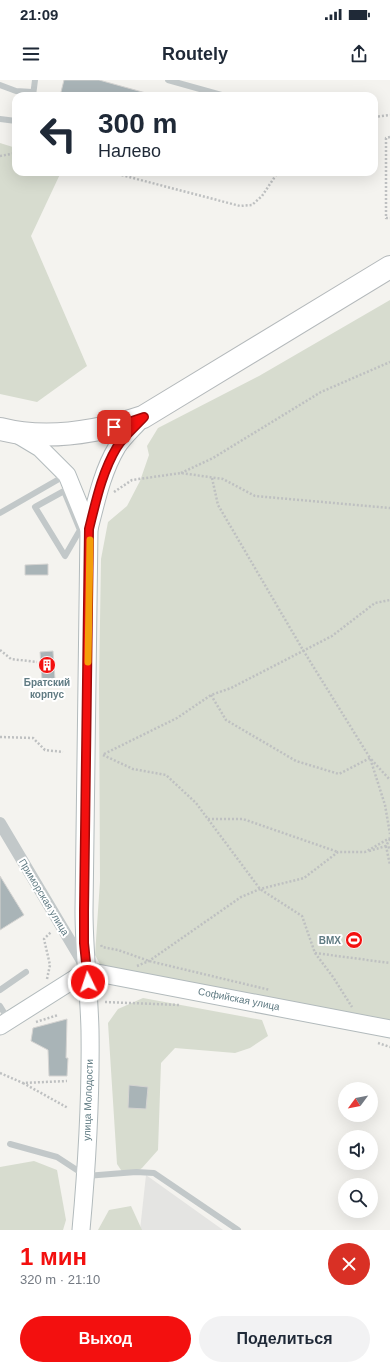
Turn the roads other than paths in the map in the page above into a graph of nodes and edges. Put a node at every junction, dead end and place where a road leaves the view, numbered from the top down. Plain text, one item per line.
1 (35, 80) edge
2 (168, 80) edge
3 (0, 85) edge
4 (21, 92) edge
5 (32, 92) edge
6 (211, 92) edge
7 (0, 119) edge
8 (12, 120) edge
9 (390, 267) edge
10 (144, 417) junction
11 (7, 431) edge
12 (67, 475) junction
13 (71, 494) junction
14 (0, 513) edge
15 (89, 529) junction
16 (0, 823) edge
17 (87, 971) junction
18 (26, 972) dead end
19 (0, 990) edge
20 (0, 1006) edge
21 (4, 1023) edge
22 (390, 1029) edge
23 (10, 1144) dead end
24 (86, 1176) junction
25 (81, 1230) edge
26 (238, 1230) edge

1 - 5 lane
2 - 6 lane
3 - 4 lane
7 - 8 lane
9 - 10 highway
10 - 11 highway
10 - 15 main road
11 - 12 main road
12 - 13 main road
12 - 14 lane
13 - 13 lane
13 - 15 main road
15 - 17 main road, улица Молодости
16 - 17 street, Приморская улица
17 - 21 main road
17 - 22 main road, Софийская улица
17 - 24 main road, улица Молодости
18 - 19 lane
20 - 21 lane
23 - 24 lane
24 - 25 main road, улица Молодости
24 - 26 lane

